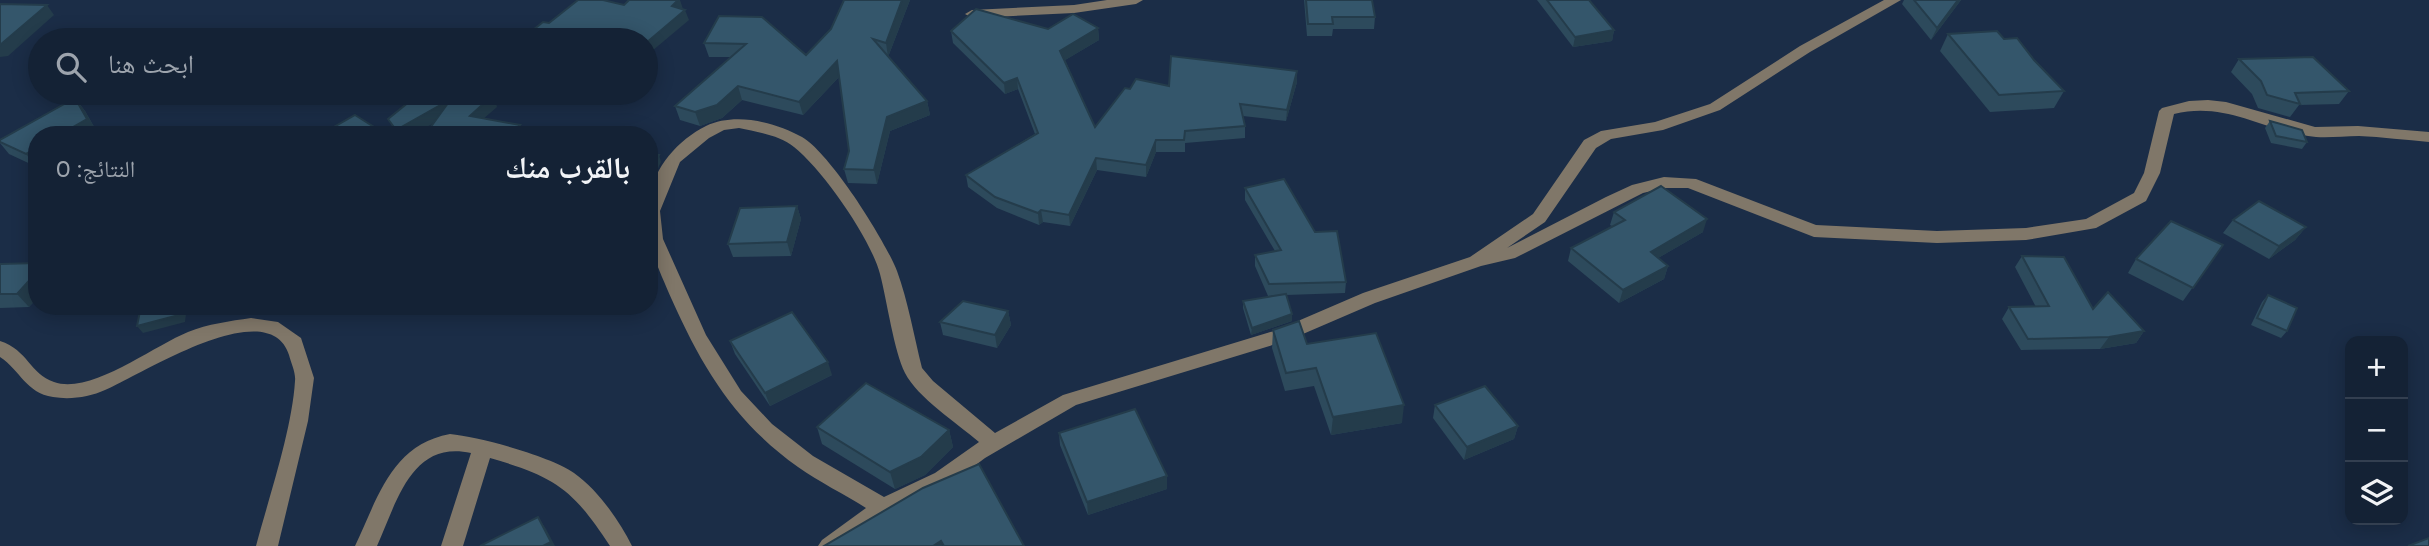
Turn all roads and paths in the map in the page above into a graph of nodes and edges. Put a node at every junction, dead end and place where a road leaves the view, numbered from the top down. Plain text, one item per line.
1 (1136, 0) edge
2 (1894, 0) edge
3 (972, 14) edge
4 (2429, 137) edge
5 (658, 196) edge
6 (658, 248) edge
7 (1476, 261) junction
8 (0, 348) edge
9 (995, 444) junction
10 (483, 448) junction
11 (883, 507) junction
12 (267, 546) edge
13 (366, 546) edge
14 (452, 546) edge
15 (621, 546) edge
16 (829, 546) edge

1 - 3 street
2 - 7 street
4 - 7 street
5 - 9 street
6 - 11 street
7 - 9 street
8 - 12 street
9 - 11 street
10 - 13 street
10 - 14 street
10 - 15 street
11 - 16 street

